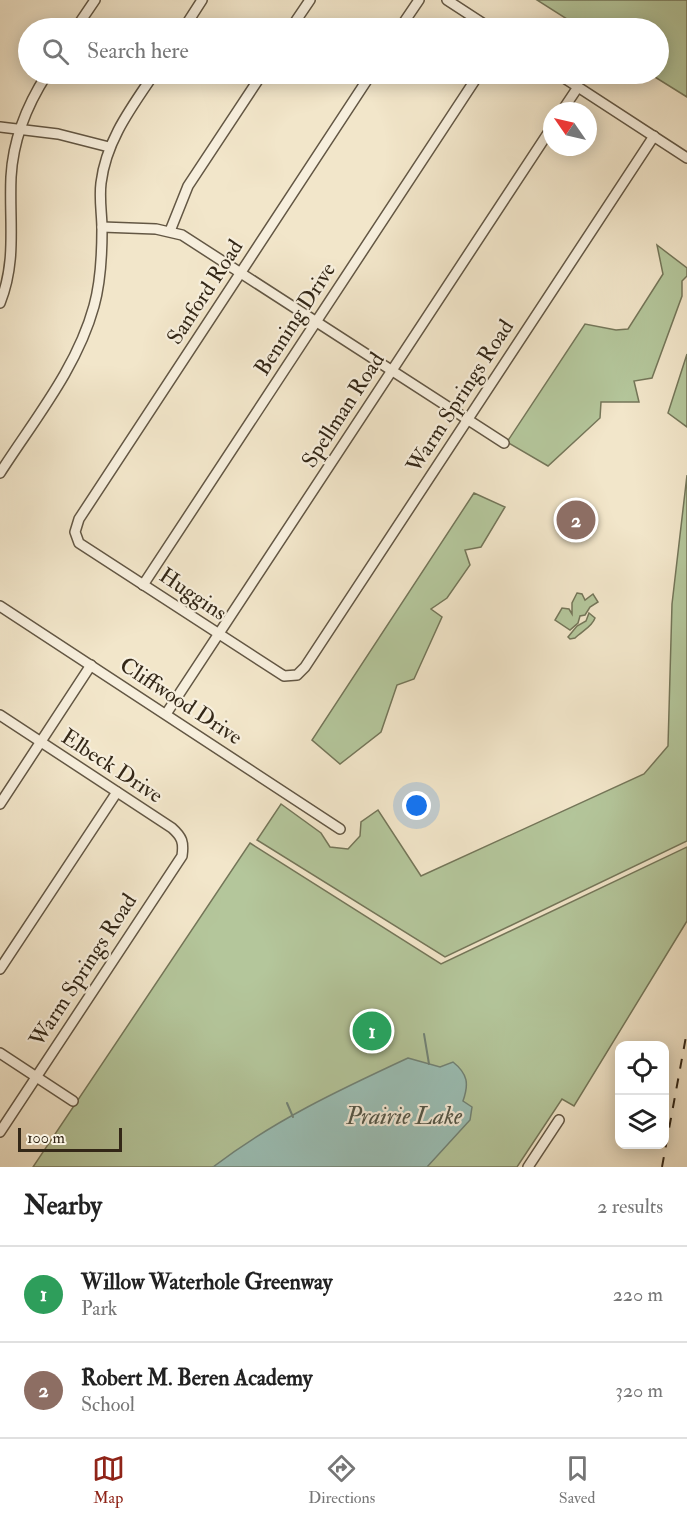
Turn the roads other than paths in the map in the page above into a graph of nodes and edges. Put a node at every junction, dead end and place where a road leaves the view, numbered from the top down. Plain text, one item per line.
1 (95, 0) edge
2 (202, 0) edge
3 (310, 0) edge
4 (419, 0) edge
5 (447, 0) edge
6 (83, 18) edge
7 (190, 18) edge
8 (298, 18) edge
9 (407, 18) edge
10 (475, 18) edge
11 (41, 84) edge
12 (148, 84) edge
13 (254, 84) edge
14 (364, 84) edge
15 (471, 84) edge
16 (573, 84) edge
17 (578, 87) junction
18 (568, 102) edge
19 (0, 127) edge
20 (20, 130) junction
21 (654, 136) junction
22 (543, 141) edge
23 (109, 147) junction
24 (687, 158) edge
25 (102, 227) junction
26 (170, 231) junction
27 (241, 272) junction
28 (0, 303) edge
29 (316, 321) junction
30 (392, 370) junction
31 (468, 420) junction
32 (504, 443) dead end
33 (0, 473) edge
34 (75, 532) joint
35 (143, 585) junction
36 (0, 606) edge
37 (218, 635) junction
38 (91, 666) junction
39 (297, 675) joint
40 (166, 714) junction
41 (0, 715) edge
42 (40, 742) junction
43 (117, 792) junction
44 (0, 804) edge
45 (340, 829) dead end
46 (179, 860) joint
47 (0, 969) edge
48 (0, 1053) edge
49 (36, 1077) junction
50 (73, 1101) dead end
51 (560, 1120) dead end
52 (0, 1132) edge
53 (528, 1167) edge

1 - 6 street
2 - 7 street
3 - 8 street
4 - 9 street
5 - 10 street
11 - 20 street
12 - 23 street
13 - 26 street
14 - 27 street, Sanford Road
15 - 29 street, Benning Drive
16 - 17 street
17 - 18 street
17 - 21 street
19 - 20 street
20 - 23 street
20 - 28 street
21 - 24 street
21 - 31 street, Warm Springs Road
22 - 30 street, Spellman Road
23 - 25 street
25 - 26 street
25 - 33 street
26 - 27 street
27 - 29 street
27 - 34 street, Sanford Road
29 - 30 street
29 - 35 street, Benning Drive
30 - 31 street
30 - 37 street, Spellman Road
31 - 32 street
31 - 39 street, Warm Springs Road
34 - 35 street, Huggins
35 - 37 street, Huggins
36 - 38 street, Cliffwood Drive
37 - 39 street, Huggins
37 - 40 street, Spellman Road
38 - 40 street, Cliffwood Drive
38 - 42 street
40 - 45 street, Cliffwood Drive
41 - 42 street, Elbeck Drive
42 - 43 street, Elbeck Drive
42 - 44 street
43 - 46 street, Elbeck Drive
43 - 47 street
46 - 49 street, Warm Springs Road
48 - 49 street
49 - 50 street
49 - 52 street, Warm Springs Road
51 - 53 street

